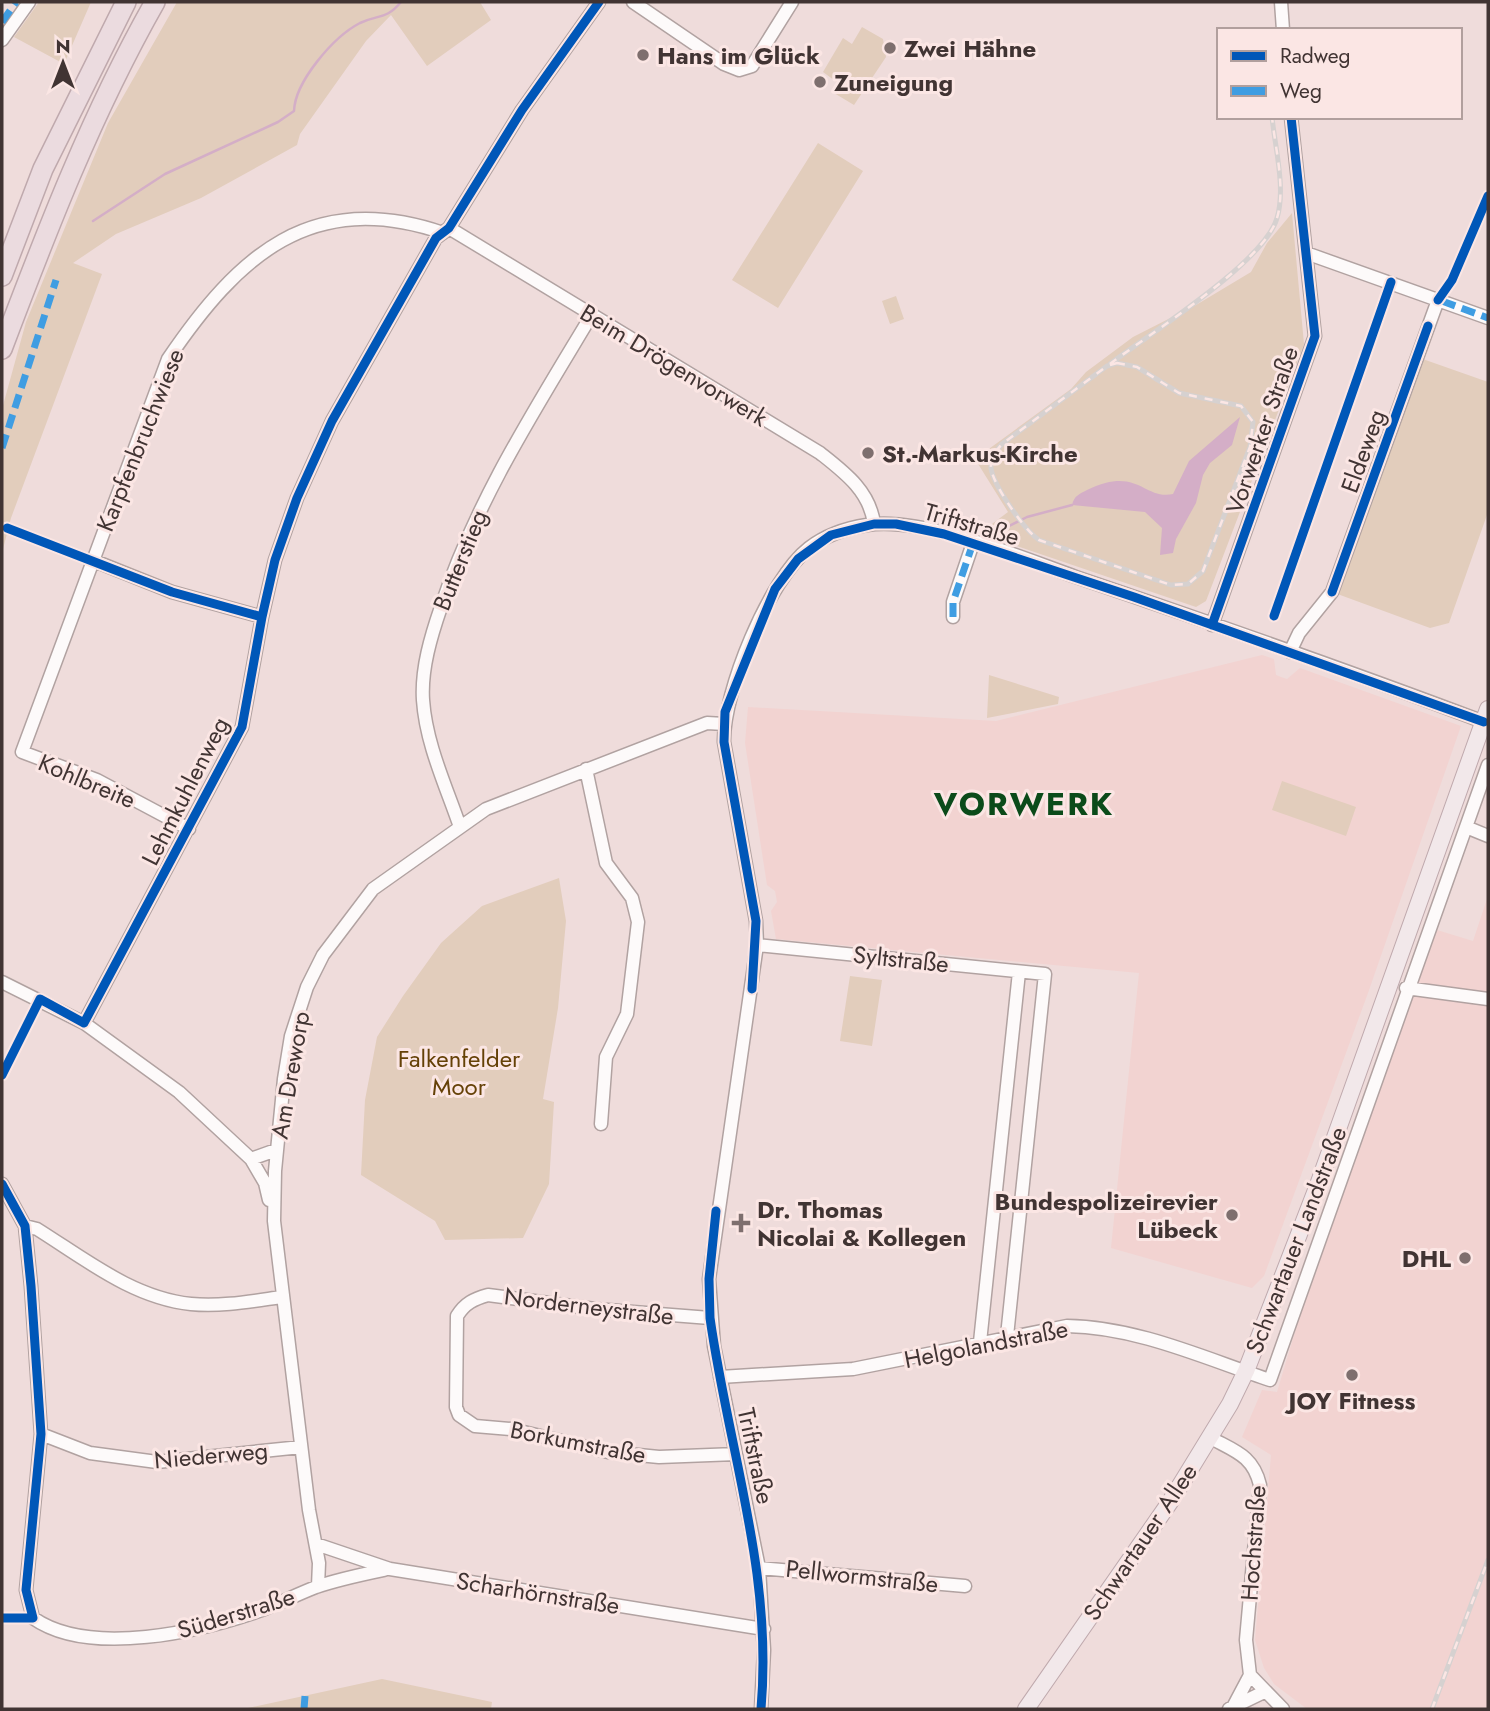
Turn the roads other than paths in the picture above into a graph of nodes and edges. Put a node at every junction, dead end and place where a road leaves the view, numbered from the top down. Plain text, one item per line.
1 (29, 2) edge
2 (126, 2) edge
3 (155, 2) edge
4 (599, 2) edge
5 (632, 2) edge
6 (792, 2) edge
7 (1281, 2) edge
8 (1283, 28) edge
9 (2, 40) edge
10 (1291, 119) edge
11 (446, 231) junction
12 (1306, 253) junction
13 (2, 276) edge
14 (1440, 300) junction
15 (591, 316) junction
16 (1488, 318) edge
17 (2, 349) edge
18 (874, 524) junction
19 (973, 543) junction
20 (92, 560) junction
21 (262, 617) junction
22 (953, 617) dead end
23 (1212, 625) junction
24 (1290, 652) junction
25 (1486, 716) edge
26 (724, 724) junction
27 (22, 752) joint
28 (1488, 765) edge
29 (586, 769) junction
30 (460, 827) junction
31 (1466, 827) junction
32 (188, 829) junction
33 (1488, 836) edge
34 (757, 945) junction
35 (1019, 972) junction
36 (2, 982) edge
37 (1406, 988) junction
38 (1488, 999) edge
39 (85, 1023) junction
40 (1005, 1108) junction
41 (1030, 1110) junction
42 (601, 1124) dead end
43 (276, 1150) junction
44 (251, 1160) junction
45 (2, 1184) edge
46 (274, 1221) junction
47 (993, 1223) junction
48 (1019, 1225) junction
49 (25, 1226) junction
50 (282, 1297) junction
51 (710, 1318) junction
52 (1007, 1336) junction
53 (981, 1342) junction
54 (1246, 1371) junction
55 (720, 1377) junction
56 (465, 1420) joint
57 (41, 1434) junction
58 (1209, 1437) junction
59 (302, 1447) junction
60 (736, 1454) junction
61 (316, 1544) junction
62 (759, 1568) junction
63 (388, 1569) junction
64 (965, 1586) dead end
65 (318, 1587) junction
66 (764, 1629) junction
67 (1250, 1675) junction
68 (1264, 1692) junction
69 (1231, 1708) edge
70 (761, 1709) edge
71 (1026, 1709) edge
72 (1283, 1709) edge

1 - 9 street
2 - 13 highway
3 - 17 highway
4 - 11 street, Lehmkuhlenweg
5 - 6 street
7 - 8 street
10 - 12 street, Vorwerker Straße
11 - 15 street, Beim Drögenvorwerk
11 - 20 street, Karpfenbruchwiese
11 - 21 street, Lehmkuhlenweg
12 - 14 street
12 - 23 street, Vorwerker Straße
14 - 16 street
14 - 24 street, Eldeweg
15 - 18 street, Beim Drögenvorwerk
15 - 30 street, Butterstieg
18 - 19 street, Triftstraße
18 - 26 street, Triftstraße
19 - 22 street
19 - 23 street, Triftstraße
20 - 21 street
20 - 27 street, Karpfenbruchwiese
21 - 32 street, Lehmkuhlenweg
23 - 24 street, Triftstraße
24 - 25 street, Triftstraße
25 - 54 main road, Schwartauer Landstraße
26 - 29 street, Am Dreworp
26 - 34 street, Triftstraße
27 - 32 street, Kohlbreite
28 - 31 street, Schwartauer Landstraße
29 - 30 street, Am Dreworp
29 - 42 street
30 - 43 street, Am Dreworp
31 - 33 street
31 - 37 street, Schwartauer Landstraße
32 - 39 street, Lehmkuhlenweg
34 - 35 street, Syltstraße
34 - 51 street, Triftstraße
35 - 40 street
35 - 41 street, Syltstraße
36 - 39 street
37 - 38 street
37 - 54 street, Schwartauer Landstraße
39 - 44 street
40 - 41 street
40 - 47 street
41 - 48 street
43 - 44 street
43 - 46 street, Am Dreworp
44 - 46 street
45 - 49 street
46 - 50 street, Am Dreworp
47 - 48 street
47 - 53 street
48 - 52 street
49 - 50 street
49 - 57 street
50 - 59 street, Am Dreworp
51 - 55 street, Triftstraße
51 - 56 street, Norderneystraße
52 - 53 street, Helgolandstraße
52 - 54 street, Helgolandstraße
53 - 55 street, Helgolandstraße
54 - 58 main road, Schwartauer Allee
55 - 60 street, Triftstraße
56 - 60 street, Borkumstraße
57 - 59 street, Niederweg
57 - 65 street, Süderstraße
58 - 67 street, Hochstraße
58 - 71 main road, Schwartauer Allee
59 - 61 street, Am Dreworp
60 - 62 street, Triftstraße
61 - 63 street, Scharhörnstraße
61 - 65 street, Am Dreworp
62 - 64 street, Pellwormstraße
62 - 66 street, Triftstraße
63 - 65 street, Süderstraße
63 - 66 street, Scharhörnstraße
66 - 70 street, Triftstraße
67 - 68 street
67 - 69 street
68 - 69 street
68 - 72 street

